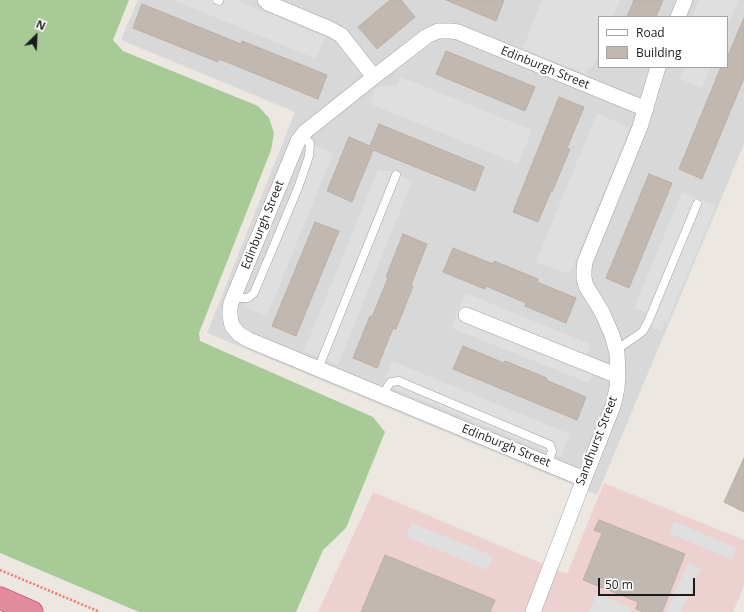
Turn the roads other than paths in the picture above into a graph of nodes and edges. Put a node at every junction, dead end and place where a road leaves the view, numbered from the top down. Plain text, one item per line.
1 (265, 0) edge
2 (685, 0) edge
3 (678, 16) edge
4 (658, 68) edge
5 (374, 77) junction
6 (646, 109) junction
7 (396, 175) dead end
8 (697, 204) dead end
9 (466, 315) dead end
10 (616, 350) junction
11 (318, 369) junction
12 (618, 376) junction
13 (584, 479) junction
14 (0, 598) edge
15 (32, 612) edge
16 (533, 612) edge

1 - 5 street
2 - 3 street
4 - 6 street, Sandhurst Street
5 - 6 street, Edinburgh Street
5 - 11 street, Edinburgh Street
6 - 10 street, Sandhurst Street
7 - 11 lane
8 - 10 lane
9 - 12 street
10 - 12 street, Sandhurst Street
11 - 13 street, Edinburgh Street
12 - 13 street, Sandhurst Street
13 - 16 street, Sandhurst Street
14 - 15 highway

